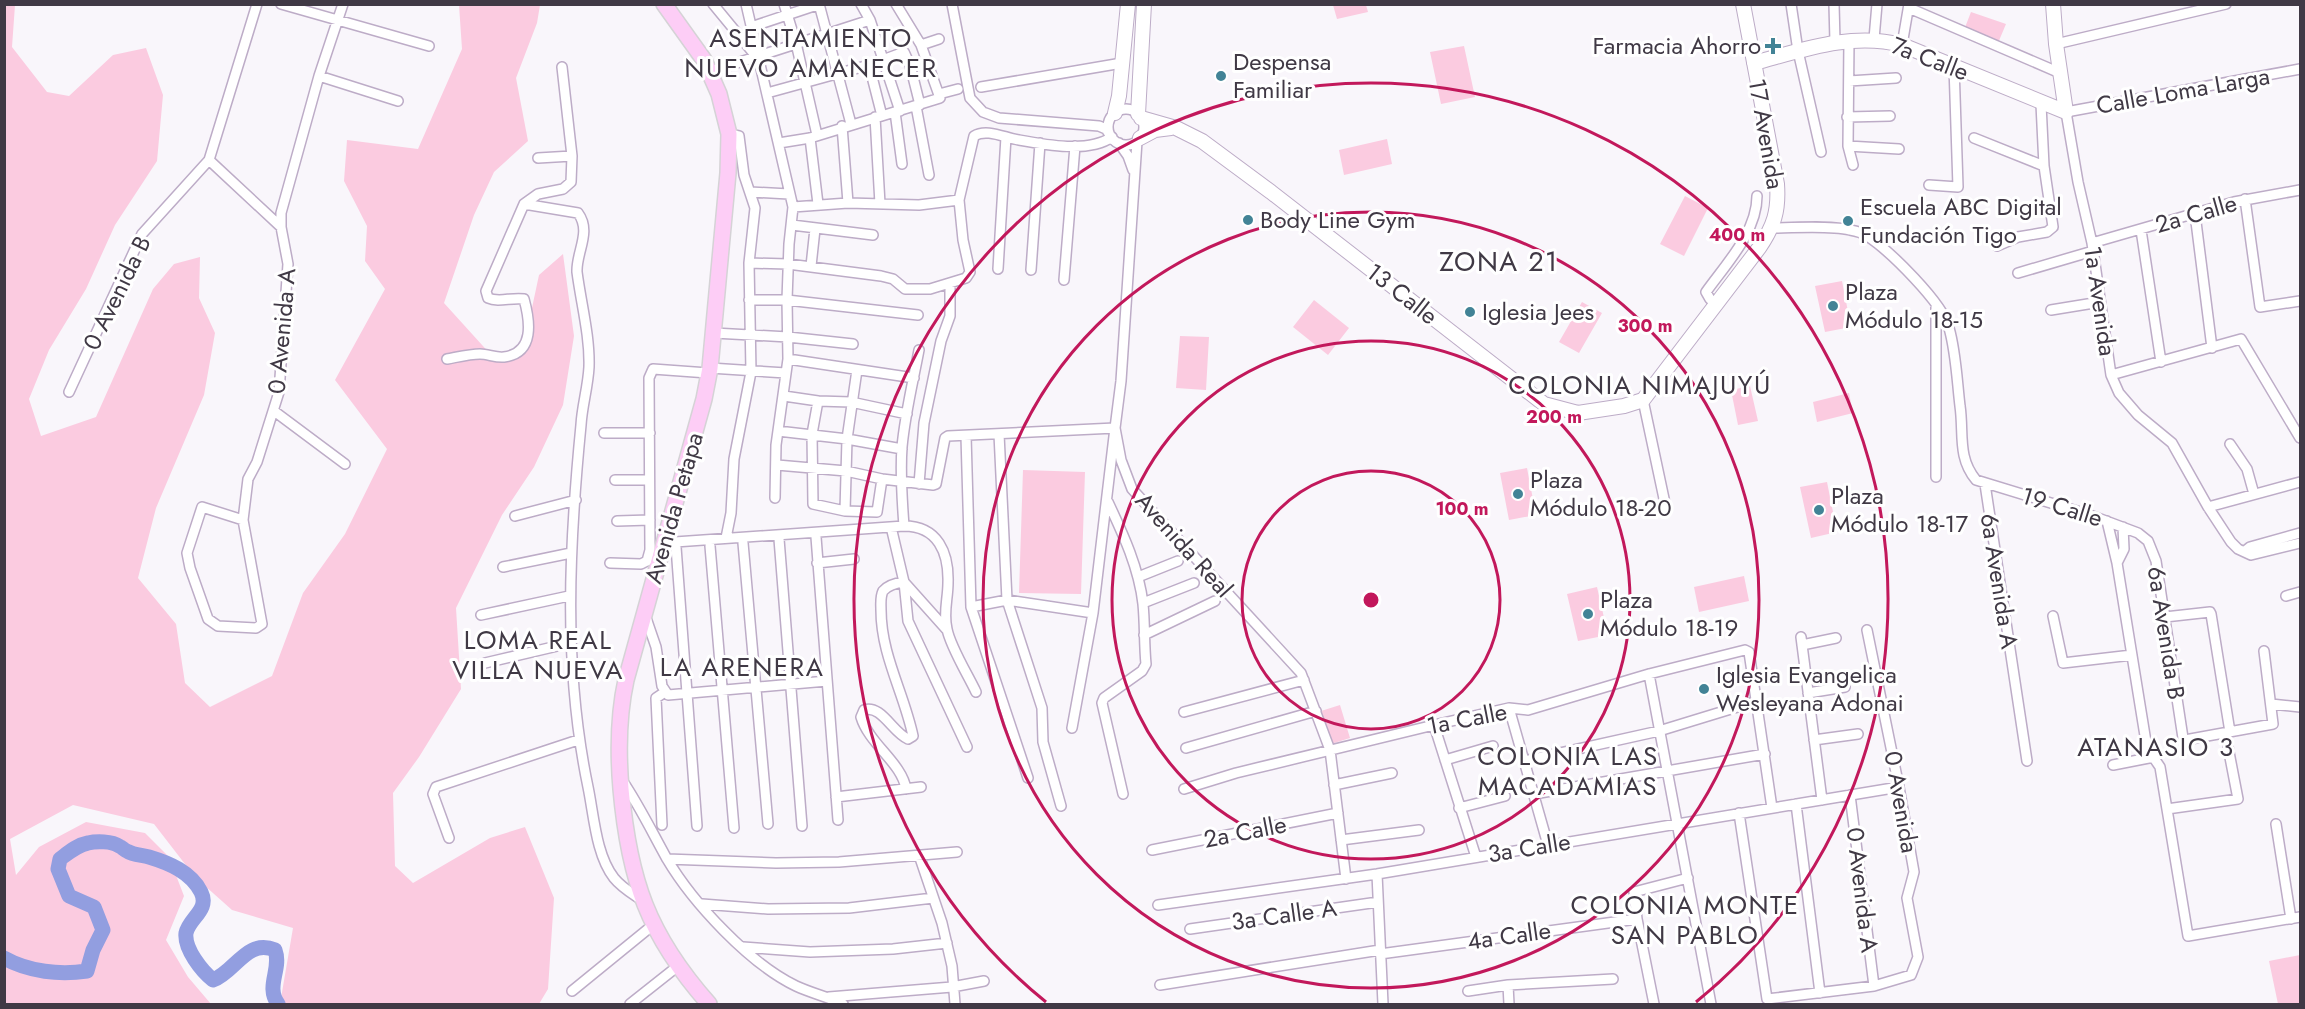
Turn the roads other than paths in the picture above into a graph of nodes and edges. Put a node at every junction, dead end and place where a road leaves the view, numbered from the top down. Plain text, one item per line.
1 (257, 4) edge
2 (281, 4) edge
3 (343, 4) edge
4 (664, 4) edge
5 (713, 4) edge
6 (746, 4) edge
7 (784, 4) edge
8 (819, 4) edge
9 (861, 4) edge
10 (896, 4) edge
11 (952, 4) edge
12 (1128, 4) edge
13 (1144, 4) edge
14 (1743, 4) edge
15 (1791, 4) edge
16 (1834, 4) edge
17 (1877, 4) edge
18 (2053, 4) edge
19 (2226, 4) edge
20 (1909, 6) edge
21 (786, 15) junction
22 (870, 20) junction
23 (338, 21) junction
24 (751, 27) junction
25 (826, 34) junction
26 (939, 39) dead end
27 (1874, 39) junction
28 (1842, 41) junction
29 (796, 43) junction
30 (2056, 44) junction
31 (921, 45) junction
32 (1902, 45) junction
33 (429, 46) dead end
34 (1798, 51) junction
35 (757, 57) junction
36 (884, 59) junction
37 (1122, 63) junction
38 (1754, 63) junction
39 (869, 65) junction
40 (1954, 66) junction
41 (562, 67) dead end
42 (2301, 69) edge
43 (709, 72) junction
44 (836, 73) junction
45 (2060, 73) junction
46 (319, 76) junction
47 (1896, 78) dead end
48 (1849, 81) junction
49 (804, 83) junction
50 (981, 87) dead end
51 (958, 89) dead end
52 (767, 93) junction
53 (939, 94) junction
54 (398, 101) dead end
55 (2041, 104) junction
56 (918, 106) junction
57 (897, 111) junction
58 (2066, 112) junction
59 (1113, 115) junction
60 (878, 116) junction
61 (1139, 116) junction
62 (1890, 116) dead end
63 (1847, 117) junction
64 (1091, 123) junction
65 (847, 125) junction
66 (1176, 128) junction
67 (729, 134) junction
68 (814, 136) junction
69 (1006, 137) junction
70 (1114, 138) junction
71 (1974, 138) dead end
72 (1138, 140) junction
73 (1040, 142) junction
74 (779, 143) junction
75 (1075, 146) junction
76 (1848, 146) junction
77 (1899, 149) dead end
78 (1821, 152) dead end
79 (572, 156) junction
80 (538, 158) dead end
81 (209, 160) junction
82 (902, 164) dead end
83 (1853, 165) dead end
84 (2044, 166) junction
85 (728, 173) junction
86 (929, 174) dead end
87 (744, 175) junction
88 (1135, 183) junction
89 (1929, 185) dead end
90 (2301, 190) edge
91 (750, 192) junction
92 (789, 194) junction
93 (1757, 196) dead end
94 (959, 200) junction
95 (2246, 200) junction
96 (848, 203) junction
97 (524, 204) junction
98 (818, 204) junction
99 (880, 204) junction
100 (793, 207) junction
101 (2195, 214) junction
102 (792, 225) junction
103 (281, 227) junction
104 (1772, 228) junction
105 (815, 229) junction
106 (2141, 230) junction
107 (873, 235) dead end
108 (1997, 246) dead end
109 (2092, 247) junction
110 (749, 263) junction
111 (788, 264) junction
112 (811, 266) junction
113 (998, 269) dead end
114 (1030, 270) dead end
115 (2018, 273) dead end
116 (1064, 280) dead end
117 (950, 284) junction
118 (749, 300) junction
119 (787, 300) junction
120 (2301, 301) edge
121 (2100, 302) junction
122 (1716, 303) junction
123 (1936, 304) junction
124 (2051, 310) dead end
125 (918, 315) dead end
126 (714, 333) junction
127 (751, 335) junction
128 (788, 337) junction
129 (853, 344) dead end
130 (2212, 348) junction
131 (919, 350) dead end
132 (447, 359) dead end
133 (788, 359) junction
134 (2162, 362) junction
135 (709, 370) junction
136 (856, 370) junction
137 (751, 372) junction
138 (786, 373) junction
139 (2111, 375) junction
140 (914, 378) junction
141 (69, 392) dead end
142 (784, 396) junction
143 (1643, 400) junction
144 (818, 401) junction
145 (851, 402) junction
146 (274, 411) junction
147 (907, 414) junction
148 (1115, 428) junction
149 (778, 431) junction
150 (604, 433) dead end
151 (650, 433) junction
152 (812, 434) junction
153 (999, 434) junction
154 (966, 436) junction
155 (2301, 438) edge
156 (847, 439) junction
157 (2230, 444) dead end
158 (902, 449) junction
159 (345, 464) dead end
160 (777, 465) junction
161 (813, 469) junction
162 (846, 471) junction
163 (1936, 477) dead end
164 (882, 479) junction
165 (615, 480) dead end
166 (649, 480) junction
167 (902, 481) junction
168 (2301, 482) edge
169 (919, 484) junction
170 (1985, 484) junction
171 (2254, 494) junction
172 (775, 498) dead end
173 (576, 500) junction
174 (1108, 502) junction
175 (2208, 507) junction
176 (1666, 508) dead end
177 (845, 511) junction
178 (514, 516) dead end
179 (243, 520) junction
180 (650, 520) junction
181 (617, 521) dead end
182 (2107, 521) junction
183 (904, 526) junction
184 (2123, 527) junction
185 (892, 531) dead end
186 (2138, 533) joint
187 (2301, 533) edge
188 (816, 537) dead end
189 (726, 538) junction
190 (779, 539) dead end
191 (743, 543) dead end
192 (2301, 543) edge
193 (710, 546) dead end
194 (663, 547) junction
195 (2245, 551) junction
196 (571, 552) junction
197 (854, 559) dead end
198 (1178, 561) dead end
199 (817, 562) junction
200 (610, 563) dead end
201 (2117, 563) junction
202 (503, 567) dead end
203 (1138, 577) junction
204 (904, 582) junction
205 (1194, 583) dead end
206 (2301, 592) edge
207 (569, 596) junction
208 (2286, 596) dead end
209 (1006, 600) junction
210 (1215, 601) dead end
211 (1143, 603) junction
212 (971, 607) junction
213 (644, 613) junction
214 (1093, 613) junction
215 (481, 615) dead end
216 (2053, 616) dead end
217 (2165, 617) junction
218 (946, 629) junction
219 (1867, 630) dead end
220 (1144, 635) junction
221 (1836, 638) dead end
222 (570, 644) junction
223 (2264, 651) dead end
224 (2132, 655) junction
225 (485, 663) dead end
226 (1649, 675) junction
227 (1304, 680) junction
228 (827, 681) junction
229 (790, 685) junction
230 (1845, 687) dead end
231 (756, 688) junction
232 (722, 691) junction
233 (665, 692) junction
234 (976, 692) dead end
235 (1808, 693) junction
236 (686, 694) junction
237 (1757, 702) junction
238 (2271, 704) junction
239 (2301, 707) edge
240 (1509, 708) junction
241 (1316, 711) junction
242 (1184, 712) dead end
243 (1434, 724) junction
244 (1072, 728) dead end
245 (1659, 731) junction
246 (2229, 732) junction
247 (1858, 734) dead end
248 (578, 740) junction
249 (1814, 740) junction
250 (1493, 746) dead end
251 (968, 747) dead end
252 (2228, 747) dead end
253 (1186, 748) dead end
254 (1330, 750) junction
255 (1766, 754) junction
256 (2154, 757) junction
257 (1445, 760) junction
258 (1524, 761) junction
259 (2027, 761) dead end
260 (2113, 765) dead end
261 (1667, 771) junction
262 (1392, 773) dead end
263 (1028, 777) dead end
264 (620, 778) junction
265 (1334, 785) junction
266 (1899, 787) junction
267 (921, 788) dead end
268 (906, 789) junction
269 (1184, 789) dead end
270 (1123, 794) dead end
271 (1534, 794) junction
272 (1850, 795) junction
273 (1505, 796) dead end
274 (836, 797) junction
275 (1822, 800) junction
276 (1796, 804) junction
277 (1061, 806) dead end
278 (1459, 808) junction
279 (1772, 808) junction
280 (2167, 809) junction
281 (1338, 813) junction
282 (1739, 813) junction
283 (838, 820) dead end
284 (768, 824) dead end
285 (1677, 824) junction
286 (2276, 824) dead end
287 (662, 825) dead end
288 (698, 826) dead end
289 (802, 826) dead end
290 (734, 828) dead end
291 (1419, 830) dead end
292 (449, 838) dead end
293 (1341, 840) junction
294 (1548, 845) junction
295 (1152, 850) dead end
296 (957, 852) dead end
297 (919, 855) junction
298 (1476, 857) junction
299 (668, 859) junction
300 (1377, 874) junction
301 (1688, 878) junction
302 (1346, 879) junction
303 (933, 898) junction
304 (643, 901) junction
305 (1378, 902) junction
306 (702, 904) junction
307 (1158, 905) dead end
308 (2296, 918) edge
309 (1637, 919) junction
310 (653, 925) junction
311 (1190, 929) dead end
312 (947, 943) junction
313 (743, 947) junction
314 (1380, 952) junction
315 (678, 966) junction
316 (1613, 979) dead end
317 (984, 981) dead end
318 (1160, 984) dead end
319 (1508, 985) junction
320 (1874, 986) junction
321 (952, 987) junction
322 (572, 991) dead end
323 (1467, 992) dead end
324 (1820, 993) junction
325 (829, 997) junction
326 (708, 1004) edge
327 (630, 1005) edge
328 (843, 1005) edge
329 (955, 1005) edge
330 (1383, 1005) edge
331 (1509, 1005) edge
332 (1654, 1005) edge
333 (1712, 1005) edge

1 - 81 street, 0 Avenida B
2 - 23 street
3 - 23 street, 0 Avenida A
4 - 43 main road, Avenida Petapa
5 - 35 street
6 - 24 street
7 - 21 street
8 - 21 street
8 - 25 street
9 - 22 street
10 - 31 street
11 - 64 street
12 - 37 street
13 - 61 street
14 - 38 street, 17 Avenida
15 - 34 street
16 - 28 street
17 - 27 street
18 - 30 street, 1a Avenida
19 - 30 street
20 - 32 street
20 - 45 street
21 - 24 street
21 - 29 street
22 - 25 street
22 - 36 street
23 - 33 street
23 - 46 street, 0 Avenida A
24 - 35 street
25 - 29 street
25 - 44 street
26 - 31 street
27 - 28 street, 7a Calle
27 - 32 street, 7a Calle
28 - 34 street, 7a Calle
28 - 48 street
29 - 35 street
29 - 49 street
30 - 45 street, 1a Avenida
31 - 53 street
32 - 40 street, 7a Calle
34 - 38 street, 7a Calle
34 - 78 street
35 - 43 street
35 - 52 street
36 - 39 street
36 - 56 street
36 - 57 street
37 - 50 street
37 - 59 street
38 - 104 street, 17 Avenida
39 - 44 street
39 - 60 street
40 - 55 street, 7a Calle
40 - 89 street
41 - 79 street
42 - 58 street, Calle Loma Larga
43 - 67 main road, Avenida Petapa
44 - 49 street
44 - 65 street
45 - 58 street, 1a Avenida
46 - 54 street
46 - 103 street, 0 Avenida A
47 - 48 street
48 - 63 street
49 - 52 street
49 - 68 street
51 - 53 street
52 - 74 street
53 - 56 street
55 - 58 street, 7a Calle
55 - 84 street
56 - 57 street
56 - 86 street
57 - 60 street
57 - 82 street
58 - 109 street, 1a Avenida
59 - 61 street
59 - 64 street
59 - 70 street
60 - 65 street
60 - 99 street
61 - 66 street, 13 Calle
61 - 72 street
62 - 63 street
63 - 76 street
64 - 70 street
65 - 68 street
65 - 96 street
66 - 72 street
66 - 143 street, 13 Calle
67 - 85 main road, Avenida Petapa
67 - 87 street
68 - 74 street
68 - 98 street
69 - 73 street
69 - 94 street
69 - 113 street
70 - 72 street
70 - 75 street
70 - 88 street, Avenida Real
71 - 84 street
72 - 88 street, Avenida Real
73 - 75 street
73 - 114 street
74 - 92 street
75 - 116 street
76 - 77 street
76 - 83 street
79 - 80 street
79 - 97 street
81 - 103 street
81 - 141 street, 0 Avenida B
84 - 108 street
85 - 87 street
85 - 126 main road, Avenida Petapa
87 - 91 street
88 - 148 street, Avenida Real
90 - 95 street, 2a Calle
91 - 92 street
91 - 110 street
92 - 100 street
93 - 122 street
94 - 99 street
94 - 117 street
95 - 101 street, 2a Calle
95 - 120 street
96 - 98 street
96 - 99 street
97 - 132 street
97 - 173 street
98 - 100 street
100 - 102 street
101 - 106 street, 2a Calle
101 - 130 street
102 - 105 street
102 - 111 street
103 - 146 street, 0 Avenida A
104 - 122 street, 17 Avenida
104 - 123 street, 6a Avenida A
105 - 107 street
105 - 112 street
106 - 109 street, 2a Calle
106 - 134 street
109 - 115 street, 2a Calle
109 - 121 street, 1a Avenida
110 - 111 street
110 - 118 street
111 - 112 street
111 - 119 street
112 - 117 street
117 - 169 street
118 - 119 street
118 - 127 street
119 - 125 street
119 - 128 street
121 - 124 street
121 - 139 street, 1a Avenida
122 - 143 street, 17 Avenida
123 - 163 street
123 - 170 street, 6a Avenida A
126 - 127 street
126 - 135 main road, Avenida Petapa
127 - 128 street
127 - 137 street
128 - 129 street
128 - 133 street
130 - 134 street
130 - 155 street
131 - 140 street
133 - 136 street
133 - 138 street
134 - 139 street
135 - 137 street
135 - 151 street
135 - 194 main road, Avenida Petapa
136 - 140 street
136 - 145 street
137 - 138 street
137 - 189 street
138 - 142 street
139 - 175 street, 1a Avenida
140 - 147 street
142 - 144 street
142 - 149 street
143 - 176 street
144 - 145 street
144 - 152 street
145 - 147 street
145 - 156 street
146 - 159 street
146 - 179 street, 0 Avenida A
147 - 158 street
148 - 153 street
148 - 174 street
148 - 227 street, Avenida Real
149 - 152 street
149 - 160 street
150 - 151 street
151 - 166 street
152 - 156 street
152 - 161 street
153 - 154 street
153 - 209 street
154 - 169 street
154 - 212 street
156 - 158 street
156 - 162 street
157 - 171 street
158 - 167 street
160 - 161 street
160 - 172 street
161 - 162 street
161 - 177 street
162 - 164 street
162 - 177 street
164 - 167 street
164 - 177 street
165 - 166 street
166 - 180 street
167 - 169 street
167 - 183 street
168 - 171 street
170 - 182 street, 19 Calle
170 - 259 street, 6a Avenida A
171 - 175 street
173 - 178 street
173 - 196 street
174 - 203 street
174 - 214 street
175 - 195 street, 1a Avenida
179 - 179 street, 0 Avenida A
180 - 181 street
180 - 194 street
182 - 184 street, 19 Calle
182 - 201 street
183 - 189 street
183 - 218 street
184 - 186 street, 19 Calle
184 - 201 street
185 - 204 street
186 - 217 street, 6a Avenida B
187 - 195 street
188 - 199 street
189 - 194 street
190 - 229 street
191 - 231 street
192 - 195 street
193 - 232 street
194 - 200 street
194 - 213 main road, Avenida Petapa
194 - 236 street
196 - 202 street
196 - 207 street
197 - 199 street
198 - 203 street
199 - 228 street
201 - 224 street
203 - 211 street
204 - 218 street
204 - 251 street
204 - 268 street
205 - 211 street
206 - 208 street
207 - 215 street
207 - 222 street
209 - 212 street
209 - 214 street
209 - 277 street
210 - 220 street
211 - 220 street
212 - 263 street
213 - 233 street
213 - 264 main road, Avenida Petapa
214 - 244 street
216 - 224 street
217 - 246 street
217 - 246 street, 6a Avenida B
218 - 234 street
219 - 266 street, 0 Avenida
220 - 270 street
221 - 235 street, 0 Avenida A
222 - 225 street
222 - 248 street
223 - 238 street
224 - 256 street
226 - 237 street, 1a Calle
226 - 240 street, 1a Calle
226 - 245 street
227 - 241 street, Avenida Real
227 - 242 street
228 - 229 street
228 - 274 street
229 - 231 street
229 - 289 street
230 - 235 street
231 - 232 street
231 - 284 street
232 - 236 street
232 - 290 street
233 - 236 street
233 - 287 street
235 - 249 street, 0 Avenida A
236 - 288 street
237 - 245 street
237 - 255 street
238 - 239 street
238 - 246 street
240 - 243 street, 1a Calle
240 - 258 street
241 - 253 street
241 - 254 street, Avenida Real
243 - 254 street, 1a Calle
243 - 257 street
245 - 258 street
245 - 261 street
247 - 249 street
248 - 292 street
248 - 304 street
249 - 275 street, 0 Avenida A
250 - 257 street
252 - 280 street
254 - 265 street, Avenida Real
254 - 269 street, 1a Calle
255 - 261 street
255 - 279 street
256 - 260 street
256 - 280 street
257 - 278 street
258 - 271 street
261 - 271 street
261 - 285 street
262 - 265 street
264 - 299 street
264 - 304 main road, Avenida Petapa
265 - 281 street, Avenida Real
266 - 272 street, 3a Calle
266 - 320 street, 0 Avenida
267 - 268 street
268 - 274 street
271 - 294 street
272 - 275 street, 3a Calle
272 - 320 street, 0 Avenida A
273 - 278 street
274 - 283 street
275 - 276 street, 3a Calle
276 - 279 street, 3a Calle
276 - 324 street
278 - 298 street
279 - 282 street, 3a Calle
280 - 308 street
281 - 293 street, Avenida Real
281 - 295 street, 2a Calle
282 - 285 street, 3a Calle
282 - 324 street
285 - 294 street, 3a Calle
285 - 301 street
286 - 308 street
291 - 293 street
293 - 302 street, Avenida Real
294 - 298 street, 3a Calle
296 - 297 street
297 - 299 street
297 - 303 street
298 - 300 street, 3a Calle
299 - 306 street
300 - 302 street, 3a Calle
300 - 305 street
301 - 309 street
301 - 333 street
302 - 307 street, 3a Calle
303 - 306 street
303 - 312 street
304 - 310 main road, Avenida Petapa
305 - 311 street, 3a Calle A
305 - 314 street
306 - 313 street
309 - 314 street, 4a Calle
309 - 332 street
310 - 315 main road, Avenida Petapa
310 - 322 street
312 - 313 street
312 - 321 street
313 - 325 street
314 - 318 street, 4a Calle
314 - 330 street
315 - 326 main road, Avenida Petapa
315 - 327 street
316 - 319 street
317 - 321 street
319 - 323 street
319 - 331 street
320 - 324 street
321 - 325 street
321 - 329 street
325 - 328 street

